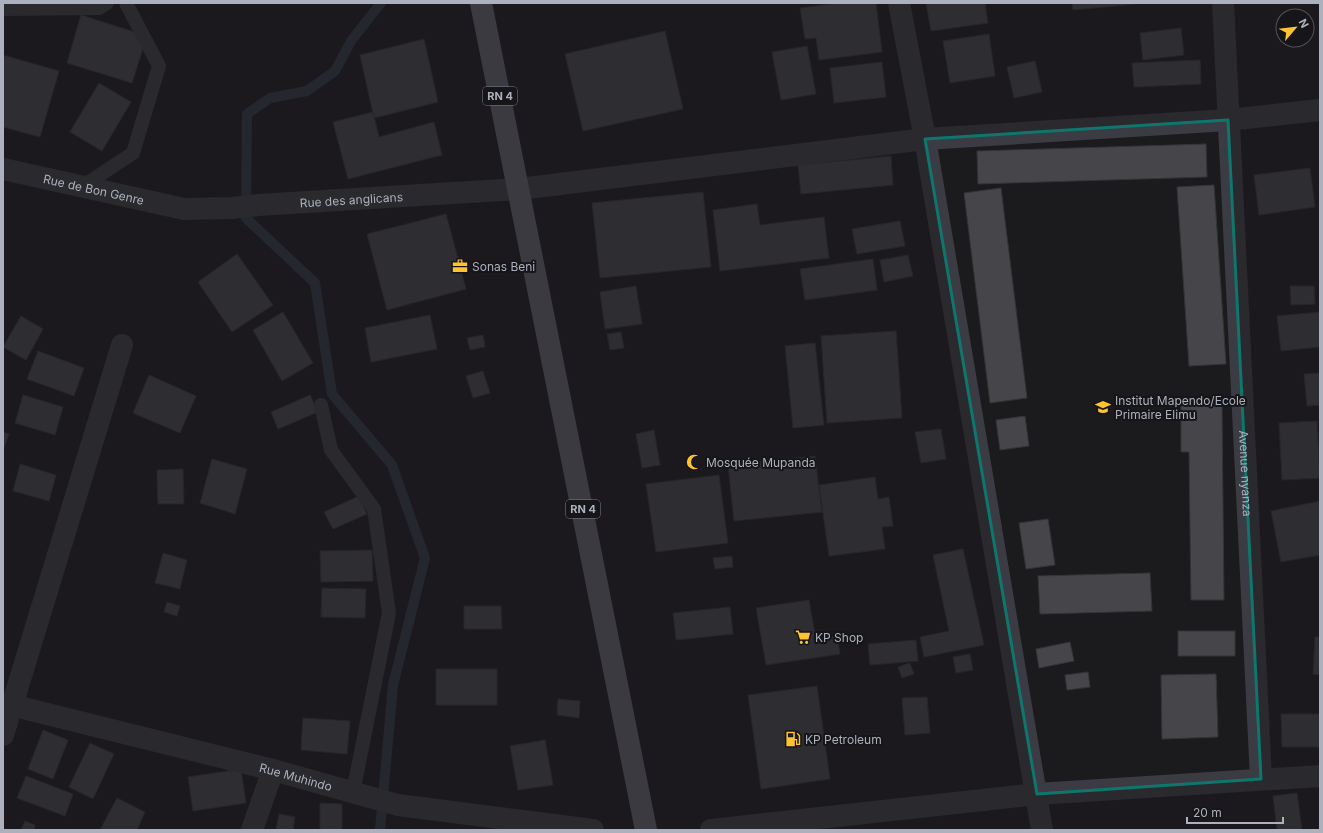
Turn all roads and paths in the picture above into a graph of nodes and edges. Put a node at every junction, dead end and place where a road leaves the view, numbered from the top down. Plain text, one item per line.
1 (107, 3) edge
2 (126, 3) edge
3 (480, 3) edge
4 (899, 3) edge
5 (1224, 3) edge
6 (3, 9) edge
7 (1320, 110) edge
8 (1228, 120) junction
9 (925, 139) junction
10 (3, 168) edge
11 (83, 186) junction
12 (519, 189) junction
13 (184, 209) joint
14 (122, 345) dead end
15 (321, 405) dead end
16 (8, 704) edge
17 (3, 735) edge
18 (273, 770) junction
19 (1320, 776) edge
20 (1261, 779) junction
21 (361, 794) junction
22 (1037, 794) junction
23 (252, 830) edge
24 (593, 830) edge
25 (646, 830) edge
26 (711, 830) edge
27 (1042, 830) edge

1 - 6 lane
2 - 11 lane
3 - 12 highway, RN 4
4 - 9 street
5 - 8 street, Avenue nyanza
7 - 8 street, Rue des anglicans
8 - 9 street, Rue des anglicans
8 - 20 street, Avenue nyanza
9 - 12 street, Rue des anglicans
9 - 22 street
10 - 11 street, Rue de Bon Genre
11 - 13 street, Rue de Bon Genre
12 - 13 street, Rue des anglicans
12 - 25 highway, RN 4
14 - 16 street
15 - 21 lane
16 - 17 street
16 - 18 street, Rue Muhindo
18 - 21 street, Rue Muhindo
18 - 23 street
19 - 20 street
20 - 22 street
21 - 24 street, Rue Muhindo
22 - 26 street
22 - 27 street

